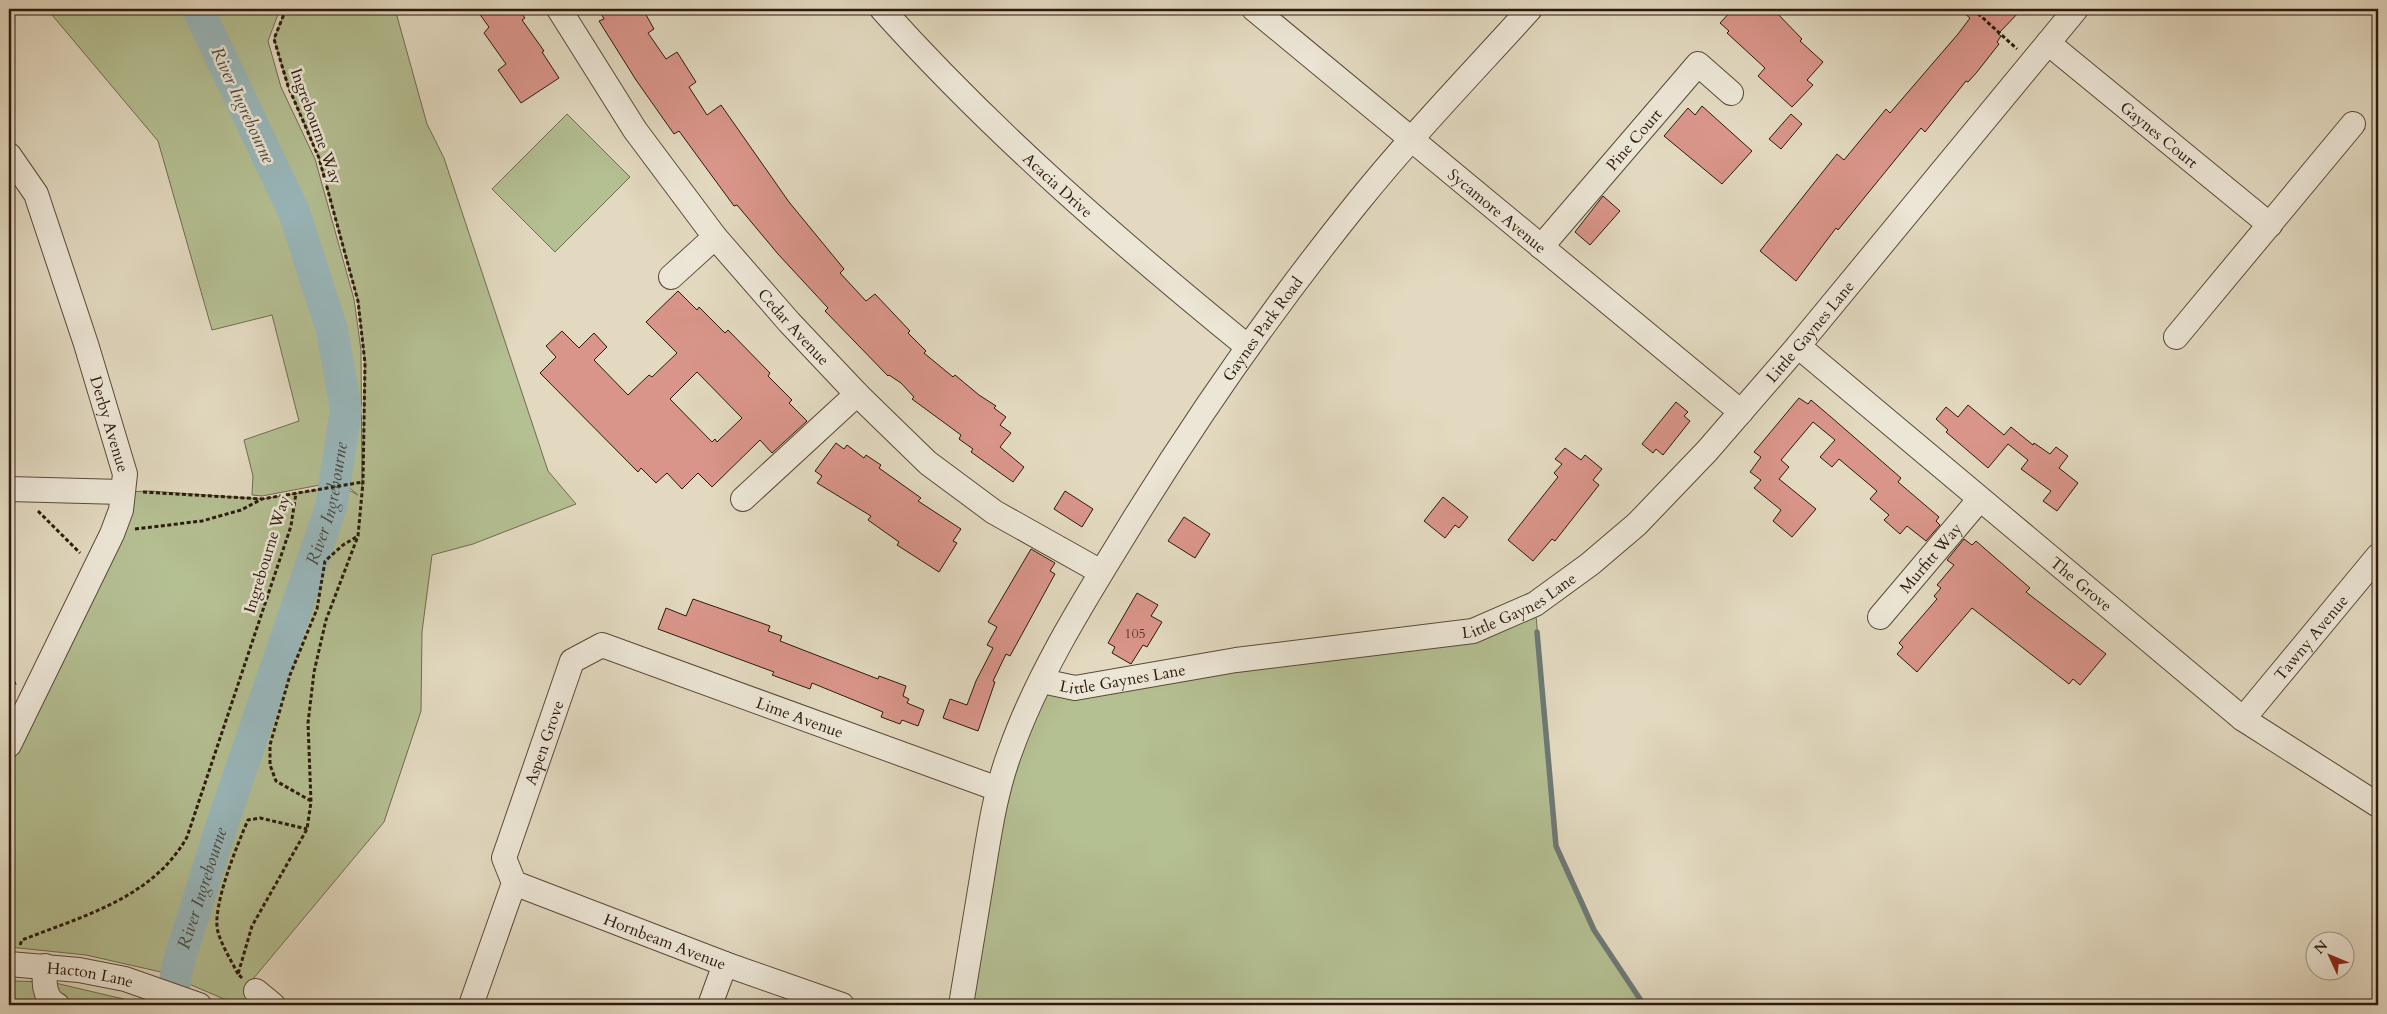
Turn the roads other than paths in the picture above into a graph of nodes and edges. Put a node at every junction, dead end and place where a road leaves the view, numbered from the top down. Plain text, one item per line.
1 (559, 9) edge
2 (882, 9) edge
3 (1254, 9) edge
4 (1530, 9) edge
5 (2076, 9) edge
6 (2048, 43) junction
7 (1731, 93) dead end
8 (2353, 124) dead end
9 (1412, 140) junction
10 (9, 155) edge
11 (2270, 225) junction
12 (715, 237) junction
13 (1541, 247) junction
14 (671, 277) dead end
15 (2176, 337) dead end
16 (1798, 346) junction
17 (1248, 347) junction
18 (857, 394) junction
19 (1741, 412) junction
20 (13, 489) edge
21 (122, 492) junction
22 (743, 499) dead end
23 (1979, 500) junction
24 (2378, 556) edge
25 (1102, 572) junction
26 (1880, 617) dead end
27 (602, 645) joint
28 (1042, 681) junction
29 (2243, 720) junction
30 (9, 742) edge
31 (998, 789) junction
32 (2378, 805) edge
33 (514, 883) junction
34 (14, 957) edge
35 (724, 964) junction
36 (45, 966) junction
37 (57, 1005) edge
38 (198, 1005) edge
39 (472, 1005) edge
40 (710, 1005) edge
41 (842, 1005) edge
42 (960, 1005) edge

1 - 12 street, Cedar Avenue
2 - 17 street, Acacia Drive
3 - 9 street, Sycamore Avenue
4 - 9 street, Gaynes Park Road
5 - 6 street, Little Gaynes Lane
6 - 11 street, Gaynes Court
6 - 16 street, Little Gaynes Lane
7 - 13 street, Pine Court
8 - 11 street
9 - 13 street, Sycamore Avenue
9 - 17 street, Gaynes Park Road
10 - 21 street, Derby Avenue
11 - 15 street
12 - 14 street
12 - 18 street, Cedar Avenue
13 - 19 street, Sycamore Avenue
16 - 19 street, Little Gaynes Lane
16 - 23 street, The Grove
17 - 25 street, Gaynes Park Road
18 - 22 street
18 - 25 street, Cedar Avenue
19 - 28 street, Little Gaynes Lane
20 - 21 street
21 - 30 street, Derby Avenue
23 - 26 street, Murfitt Way
23 - 29 street, The Grove
24 - 29 street, Tawny Avenue
25 - 28 street, Gaynes Park Road
27 - 31 street, Lime Avenue
27 - 33 street, Aspen Grove
28 - 31 street, Little Gaynes Lane
29 - 32 street, The Grove
31 - 42 street, Little Gaynes Lane
33 - 35 street, Hornbeam Avenue
33 - 39 street
34 - 36 street, Hacton Lane
35 - 40 street
35 - 41 street, Hornbeam Avenue
36 - 37 street
36 - 38 street, Hacton Lane

